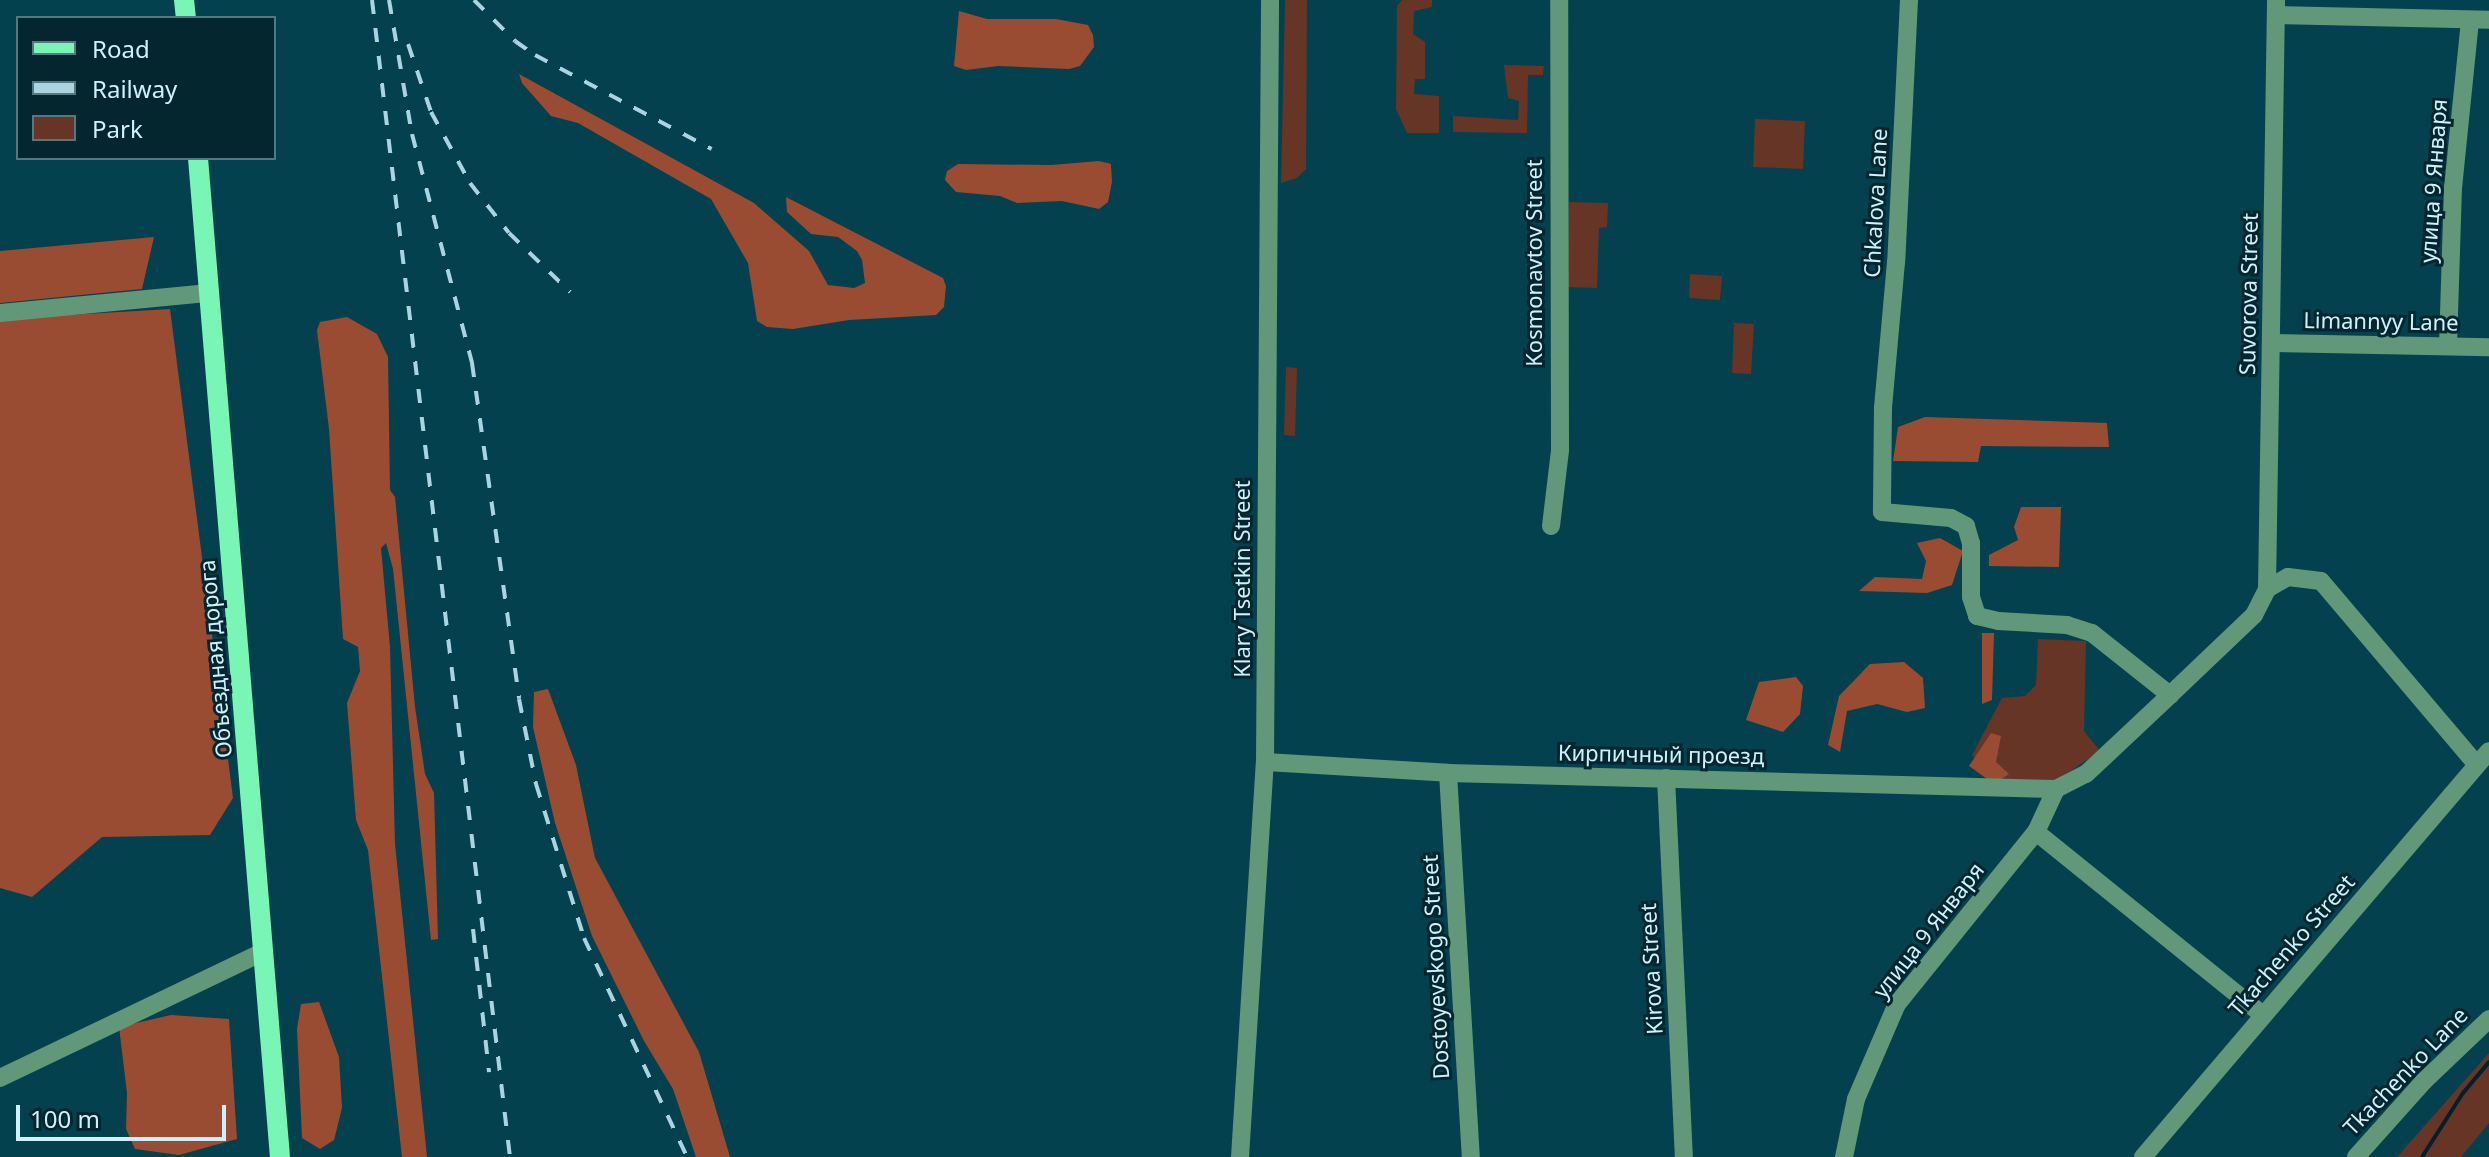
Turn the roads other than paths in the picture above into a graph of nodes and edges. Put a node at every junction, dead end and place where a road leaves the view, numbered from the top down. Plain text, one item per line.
1 (1270, 0) edge
2 (1559, 0) edge
3 (1909, 0) edge
4 (2276, 7) edge
5 (2480, 20) edge
6 (198, 160) edge
7 (209, 293) junction
8 (0, 313) edge
9 (2271, 343) junction
10 (2448, 346) junction
11 (2489, 347) edge
12 (1551, 526) dead end
13 (2267, 589) junction
14 (2170, 695) junction
15 (2483, 758) edge
16 (1265, 762) junction
17 (1448, 773) junction
18 (1666, 778) junction
19 (2056, 789) junction
20 (2036, 832) junction
21 (263, 952) junction
22 (2263, 1015) junction
23 (2489, 1019) edge
24 (0, 1078) edge
25 (280, 1157) edge
26 (1240, 1157) edge
27 (1471, 1157) edge
28 (1684, 1157) edge
29 (1844, 1157) edge
30 (2143, 1157) edge
31 (2356, 1157) edge

1 - 16 street, Klary Tsetkin Street
2 - 12 street, Kosmonavtov Street
3 - 14 street, Chkalova Lane
4 - 5 street
4 - 9 street, Suvorova Street
5 - 10 street, улица 9 Января
6 - 7 main road, Объездная дорога
7 - 8 street
7 - 21 main road, Объездная дорога
9 - 10 street, Limannyy Lane
9 - 13 street, Suvorova Street
10 - 11 street, Limannyy Lane
13 - 14 street
13 - 15 street, Tkachenko Street
14 - 19 street
15 - 22 street, Tkachenko Street
16 - 17 street, Кирпичный проезд
16 - 26 street, Klary Tsetkin Street
17 - 18 street, Кирпичный проезд
17 - 27 street, Dostoyevskogo Street
18 - 19 street, Кирпичный проезд
18 - 28 street, Kirova Street
19 - 20 street, улица 9 Января
20 - 22 street
20 - 29 street, улица 9 Января
21 - 24 street
21 - 25 main road, Объездная дорога
22 - 30 street, Tkachenko Street
23 - 31 street, Tkachenko Lane

